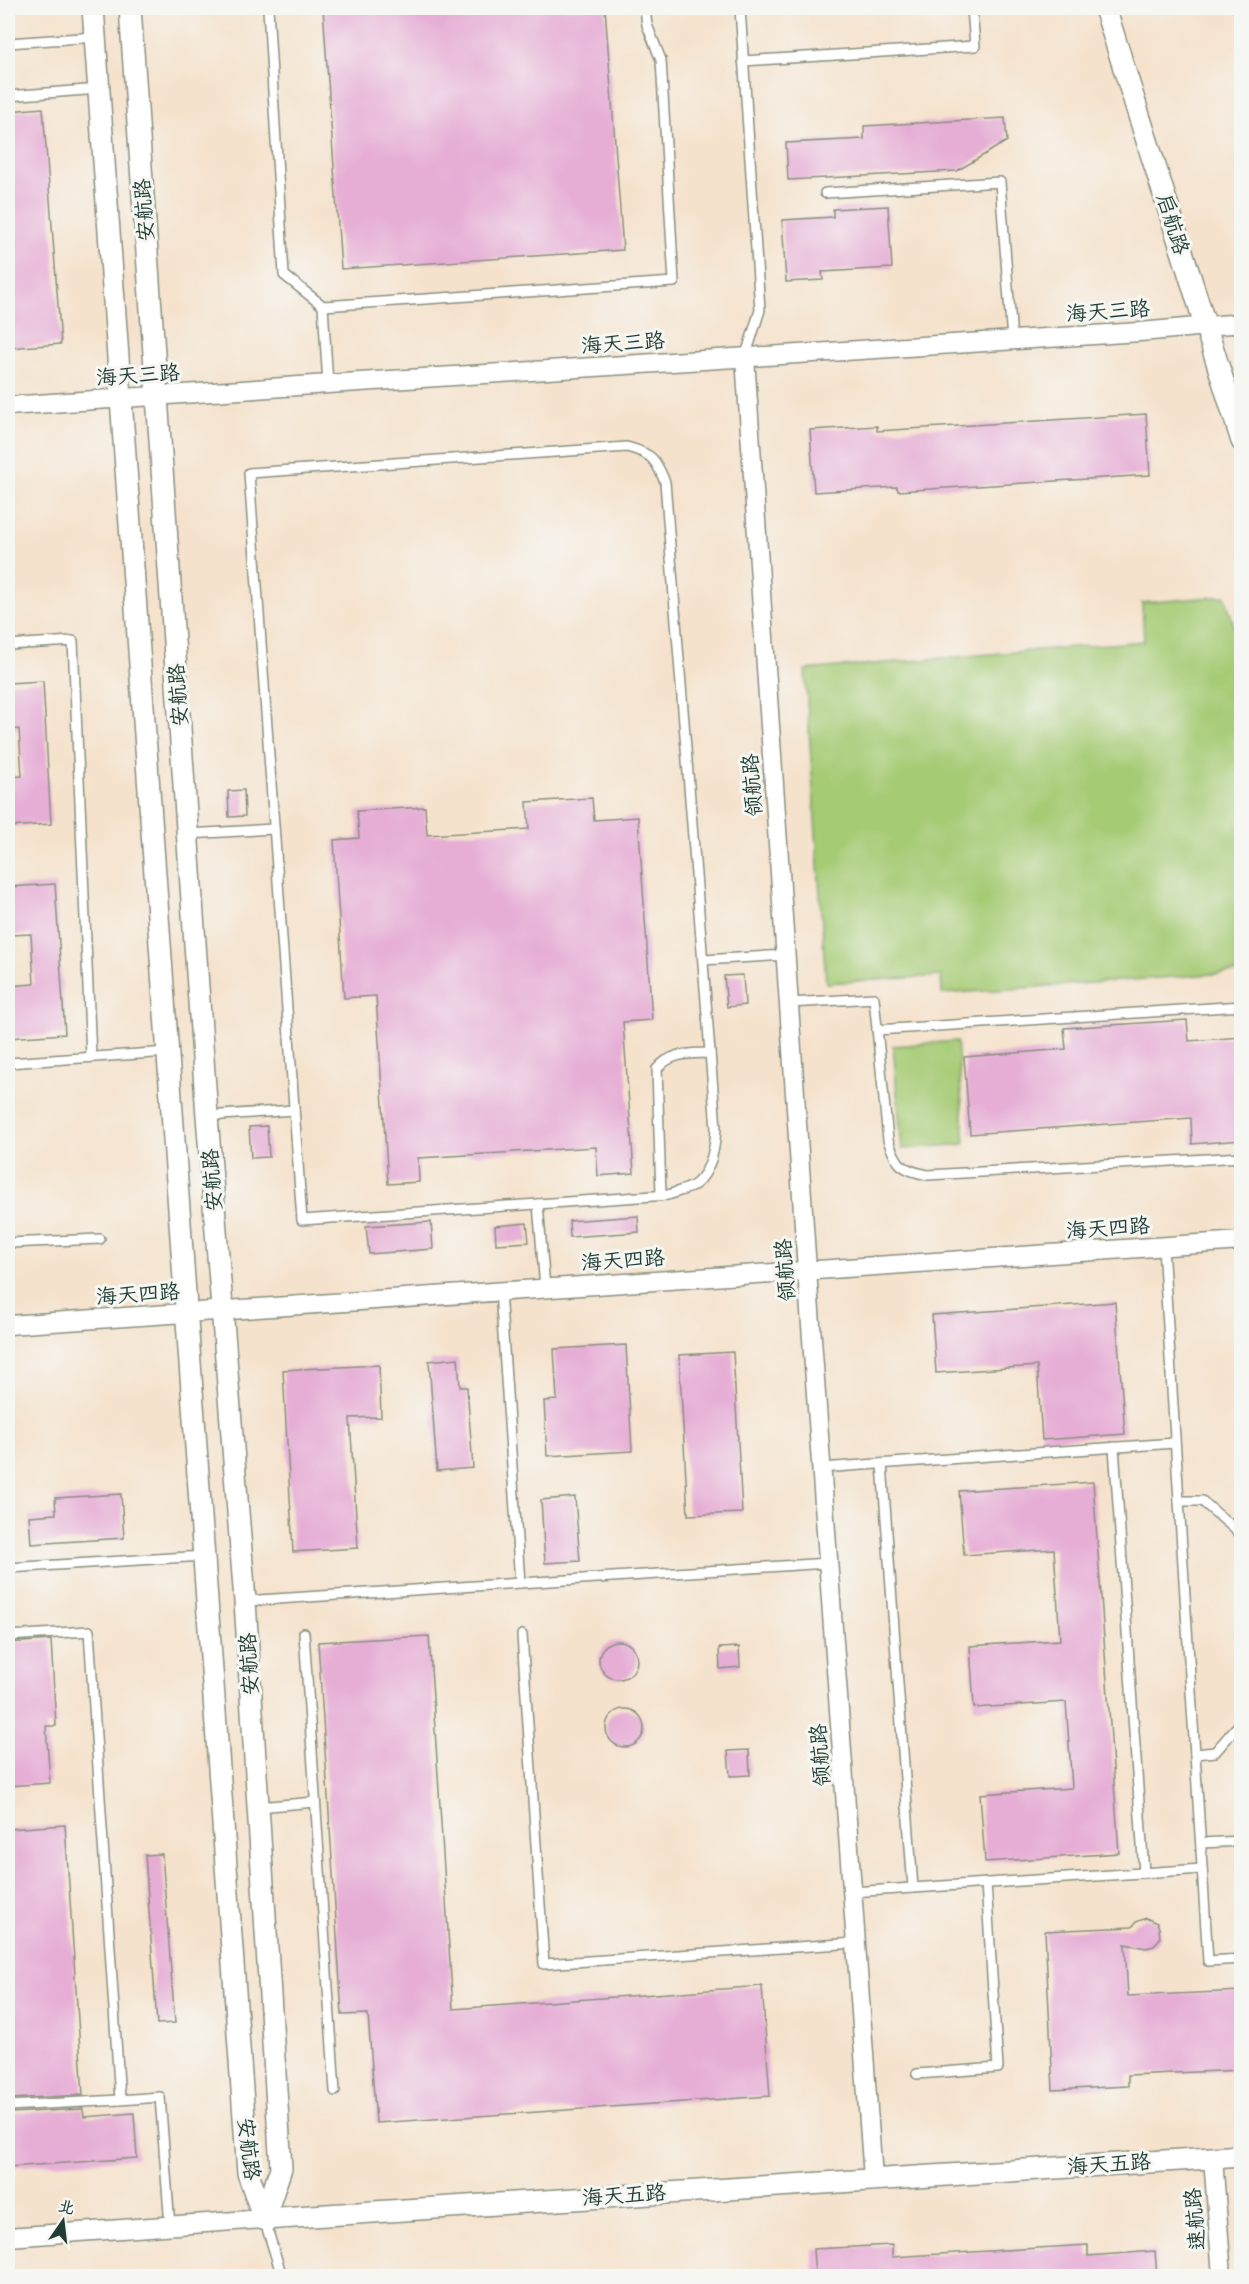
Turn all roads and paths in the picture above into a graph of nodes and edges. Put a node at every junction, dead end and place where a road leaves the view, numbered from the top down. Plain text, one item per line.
1 (93, 8) edge
2 (130, 8) edge
3 (268, 8) edge
4 (645, 8) edge
5 (740, 8) edge
6 (972, 8) edge
7 (1105, 8) edge
8 (95, 36) junction
9 (8, 43) edge
10 (743, 61) junction
11 (99, 89) junction
12 (8, 96) edge
13 (825, 193) dead end
14 (323, 306) junction
15 (1242, 323) edge
16 (1205, 326) junction
17 (1012, 340) junction
18 (745, 358) junction
19 (328, 384) junction
20 (157, 396) junction
21 (122, 399) junction
22 (8, 406) edge
23 (1242, 441) edge
24 (8, 645) edge
25 (274, 829) junction
26 (188, 834) junction
27 (786, 955) junction
28 (703, 960) junction
29 (790, 1003) junction
30 (1242, 1006) edge
31 (878, 1030) junction
32 (168, 1052) junction
33 (710, 1053) junction
34 (91, 1057) junction
35 (8, 1063) edge
36 (294, 1110) junction
37 (207, 1116) junction
38 (1242, 1156) edge
39 (661, 1195) junction
40 (538, 1204) junction
41 (100, 1239) dead end
42 (1242, 1241) edge
43 (8, 1243) edge
44 (1163, 1246) junction
45 (807, 1270) junction
46 (545, 1288) junction
47 (500, 1291) junction
48 (222, 1311) junction
49 (187, 1313) junction
50 (8, 1325) edge
51 (1175, 1443) junction
52 (1114, 1447) junction
53 (882, 1464) junction
54 (821, 1468) junction
55 (1179, 1501) junction
56 (1242, 1535) edge
57 (204, 1556) junction
58 (828, 1563) junction
59 (8, 1568) edge
60 (520, 1583) junction
61 (245, 1601) junction
62 (304, 1633) dead end
63 (522, 1635) dead end
64 (8, 1636) edge
65 (1242, 1721) edge
66 (1195, 1754) junction
67 (315, 1802) junction
68 (256, 1807) junction
69 (1242, 1841) edge
70 (1201, 1844) junction
71 (1202, 1869) junction
72 (1144, 1873) junction
73 (986, 1883) junction
74 (913, 1888) junction
75 (852, 1892) junction
76 (856, 1943) junction
77 (1242, 1959) edge
78 (917, 2074) dead end
79 (334, 2091) dead end
80 (120, 2100) junction
81 (8, 2106) edge
82 (1242, 2156) edge
83 (1213, 2158) junction
84 (873, 2178) junction
85 (264, 2219) junction
86 (170, 2226) junction
87 (8, 2237) edge
88 (282, 2277) edge
89 (1222, 2277) edge

1 - 8 street, 安航路
2 - 20 street, 安航路
3 - 14 lane
4 - 14 lane
5 - 10 lane
6 - 10 lane
7 - 16 street, 启航路
8 - 9 lane
8 - 11 street, 安航路
10 - 18 lane
11 - 12 lane
11 - 21 street, 安航路
13 - 17 lane
14 - 19 lane
15 - 16 street, 海天三路
16 - 17 street, 海天三路
16 - 23 street, 启航路
17 - 18 street, 海天三路
18 - 19 street, 海天三路
18 - 27 street, 领航路
19 - 20 street, 海天三路
20 - 21 street, 海天三路
20 - 26 street, 安航路
21 - 22 street, 海天三路
21 - 32 street, 安航路
24 - 34 lane
25 - 26 lane
25 - 28 lane
25 - 36 lane
26 - 37 street, 安航路
27 - 28 lane
27 - 29 street, 领航路
28 - 33 lane
29 - 31 lane
29 - 45 street, 领航路
30 - 31 lane
31 - 38 lane
32 - 34 lane
32 - 49 street, 安航路
33 - 39 lane
33 - 39 lane
34 - 35 lane
36 - 37 lane
36 - 40 lane
37 - 48 street, 安航路
39 - 40 lane
40 - 46 lane
41 - 43 lane
42 - 44 street, 海天四路
44 - 45 street, 海天四路
44 - 51 lane
45 - 46 street, 海天四路
45 - 54 street, 领航路
46 - 47 street, 海天四路
47 - 48 street, 海天四路
47 - 60 lane
48 - 49 street, 海天四路
48 - 61 street, 安航路
49 - 50 street, 海天四路
49 - 57 street, 安航路
51 - 52 lane
51 - 55 lane
52 - 53 lane
52 - 72 lane
53 - 54 lane
53 - 74 lane
54 - 58 street, 领航路
55 - 56 lane
55 - 66 lane
57 - 59 lane
57 - 85 street, 安航路
58 - 60 lane
58 - 75 street, 领航路
60 - 61 lane
61 - 68 street, 安航路
62 - 67 lane
63 - 76 lane
64 - 80 lane
65 - 66 lane
66 - 70 lane
67 - 68 lane
67 - 79 lane
68 - 85 street, 安航路
69 - 70 lane
70 - 71 lane
71 - 72 lane
71 - 77 lane
72 - 73 lane
73 - 74 lane
73 - 78 lane
74 - 75 lane
75 - 76 street, 领航路
76 - 84 street, 领航路
80 - 81 lane
80 - 86 lane
82 - 83 street, 海天五路
83 - 84 street, 海天五路
83 - 89 street, 速航路
84 - 85 street, 海天五路
85 - 86 street, 海天五路
85 - 88 lane
86 - 87 street, 海天五路

